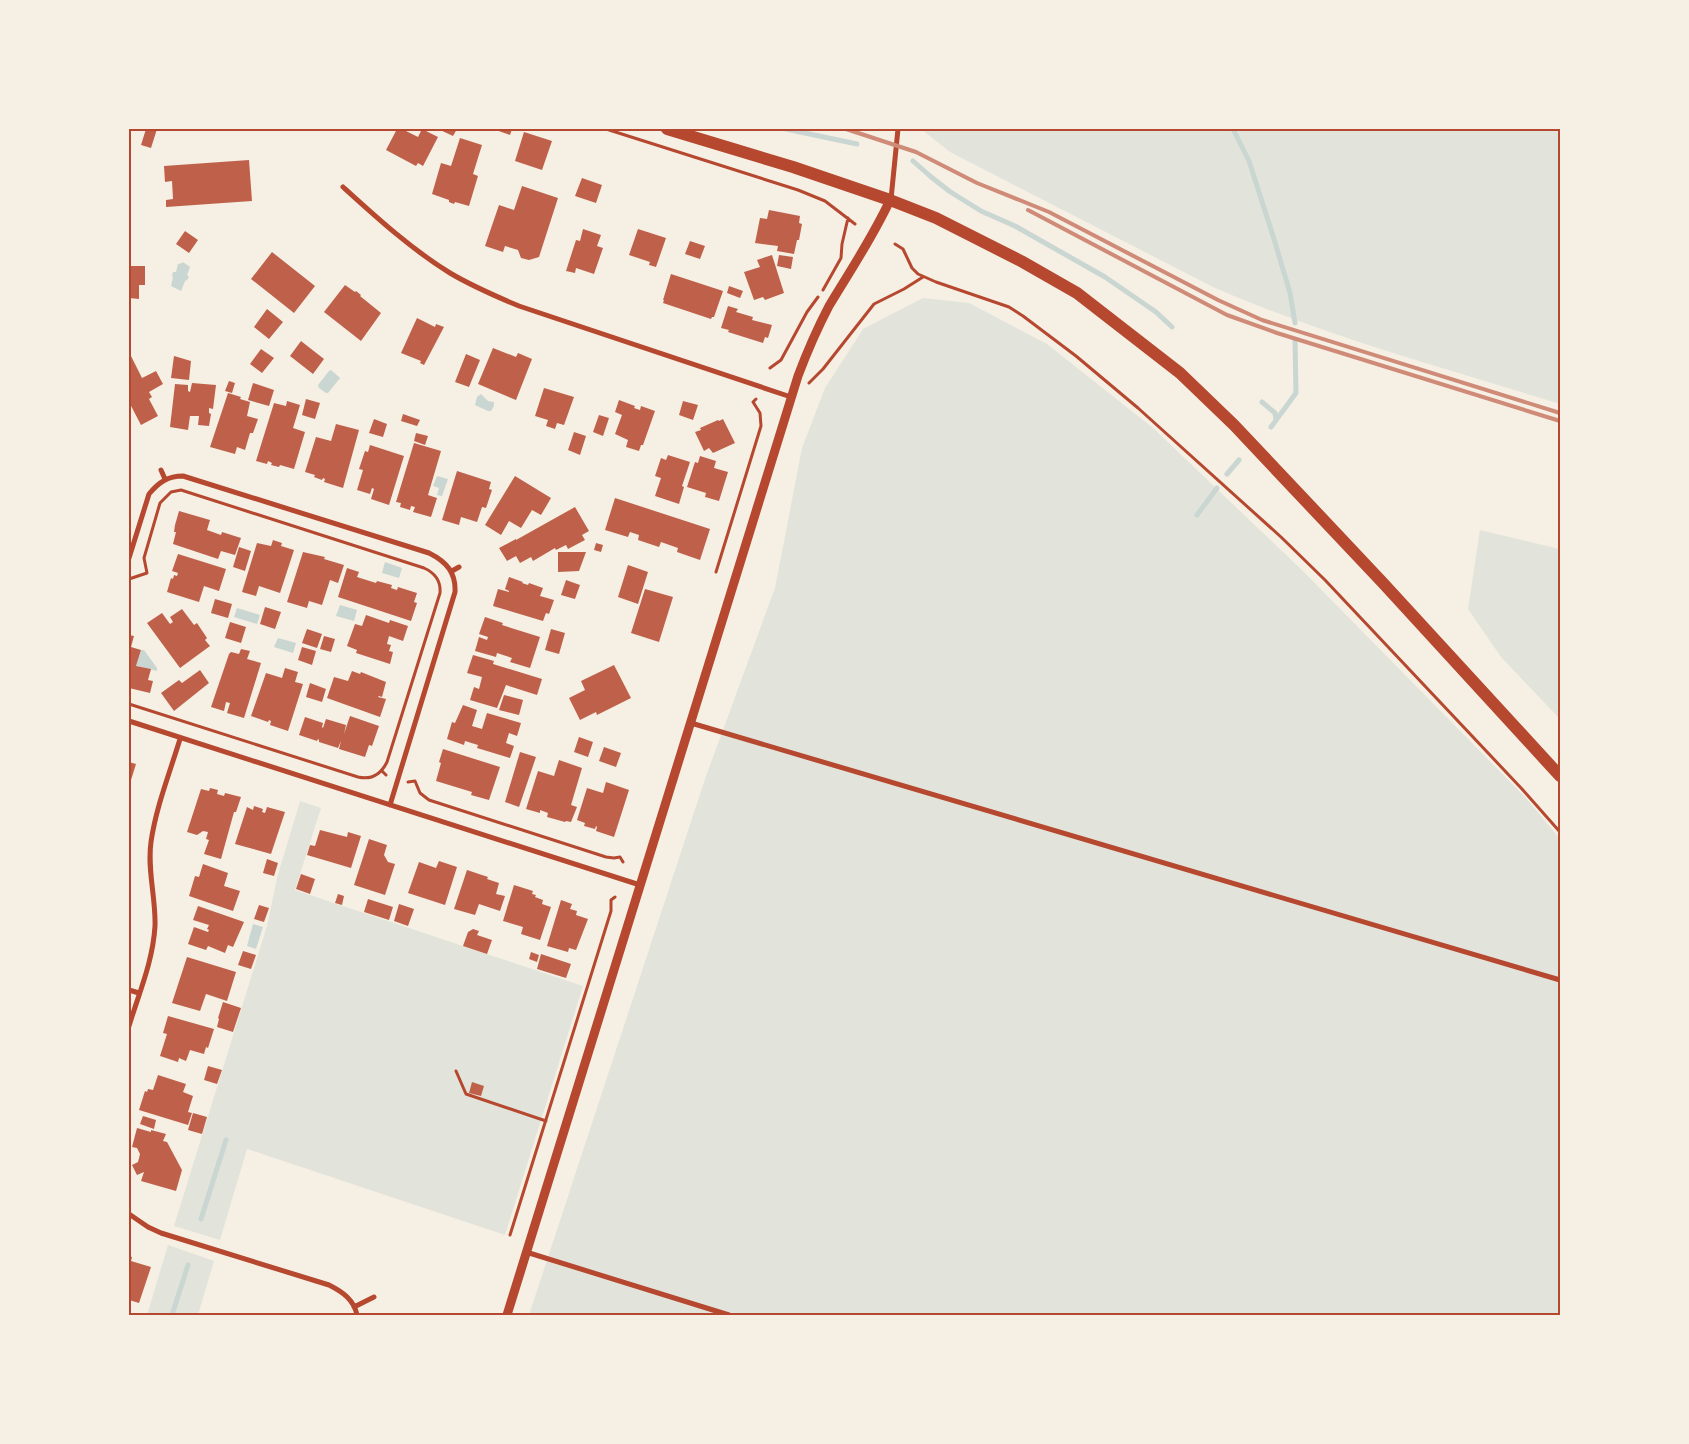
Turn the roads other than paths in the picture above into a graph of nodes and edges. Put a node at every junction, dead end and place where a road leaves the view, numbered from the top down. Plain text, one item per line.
1 (667, 129) edge
2 (898, 129) edge
3 (342, 187) dead end
4 (890, 200) junction
5 (791, 397) junction
6 (161, 470) dead end
7 (165, 479) junction
8 (129, 558) edge
9 (459, 566) dead end
10 (452, 571) junction
11 (129, 721) edge
12 (691, 723) junction
13 (180, 739) junction
14 (1560, 776) edge
15 (390, 805) junction
16 (640, 885) junction
17 (1560, 980) edge
18 (129, 990) edge
19 (140, 993) junction
20 (129, 1026) edge
21 (129, 1214) edge
22 (526, 1252) junction
23 (374, 1296) dead end
24 (354, 1306) junction
25 (357, 1315) edge
26 (507, 1315) edge
27 (729, 1315) edge

1 - 4 main road
2 - 4 street
3 - 5 street
4 - 5 street
4 - 14 main road
5 - 12 street
6 - 7 street
7 - 8 street
7 - 10 street
9 - 10 street
10 - 15 street
11 - 13 street
12 - 16 street
12 - 17 street
13 - 15 street
13 - 19 street
15 - 16 street
16 - 22 street
18 - 19 street
19 - 20 street
21 - 24 street
22 - 26 street
22 - 27 street
23 - 24 street
24 - 25 street

